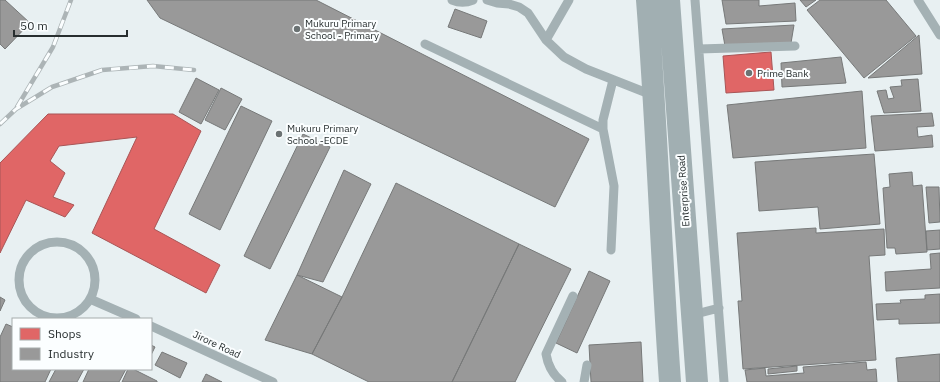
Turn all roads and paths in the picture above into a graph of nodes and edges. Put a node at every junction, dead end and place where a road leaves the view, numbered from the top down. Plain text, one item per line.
1 (452, 0) edge
2 (473, 0) edge
3 (487, 0) edge
4 (569, 0) edge
5 (647, 0) edge
6 (669, 0) edge
7 (695, 0) edge
8 (918, 0) edge
9 (940, 35) edge
10 (546, 40) junction
11 (425, 44) dead end
12 (795, 46) dead end
13 (699, 49) junction
14 (613, 80) junction
15 (654, 96) junction
16 (603, 129) junction
17 (611, 250) dead end
18 (573, 296) dead end
19 (90, 299) junction
20 (719, 308) junction
21 (692, 316) junction
22 (134, 318) edge
23 (152, 326) edge
24 (587, 366) dead end
25 (273, 382) edge
26 (562, 382) edge
27 (584, 382) edge
28 (670, 382) edge
29 (697, 382) edge
30 (724, 382) edge

1 - 2 lane
3 - 10 lane
4 - 10 lane
5 - 15 main road
6 - 21 main road, Enterprise Road
7 - 13 lane
8 - 9 lane
10 - 14 lane
11 - 16 lane
12 - 13 lane
13 - 20 lane
14 - 15 lane
14 - 16 lane
15 - 28 main road
16 - 17 lane
18 - 26 lane
19 - 19 lane
19 - 22 lane
20 - 21 lane
20 - 30 lane
21 - 29 main road, Enterprise Road
23 - 25 lane, Jirore Road
24 - 27 lane

